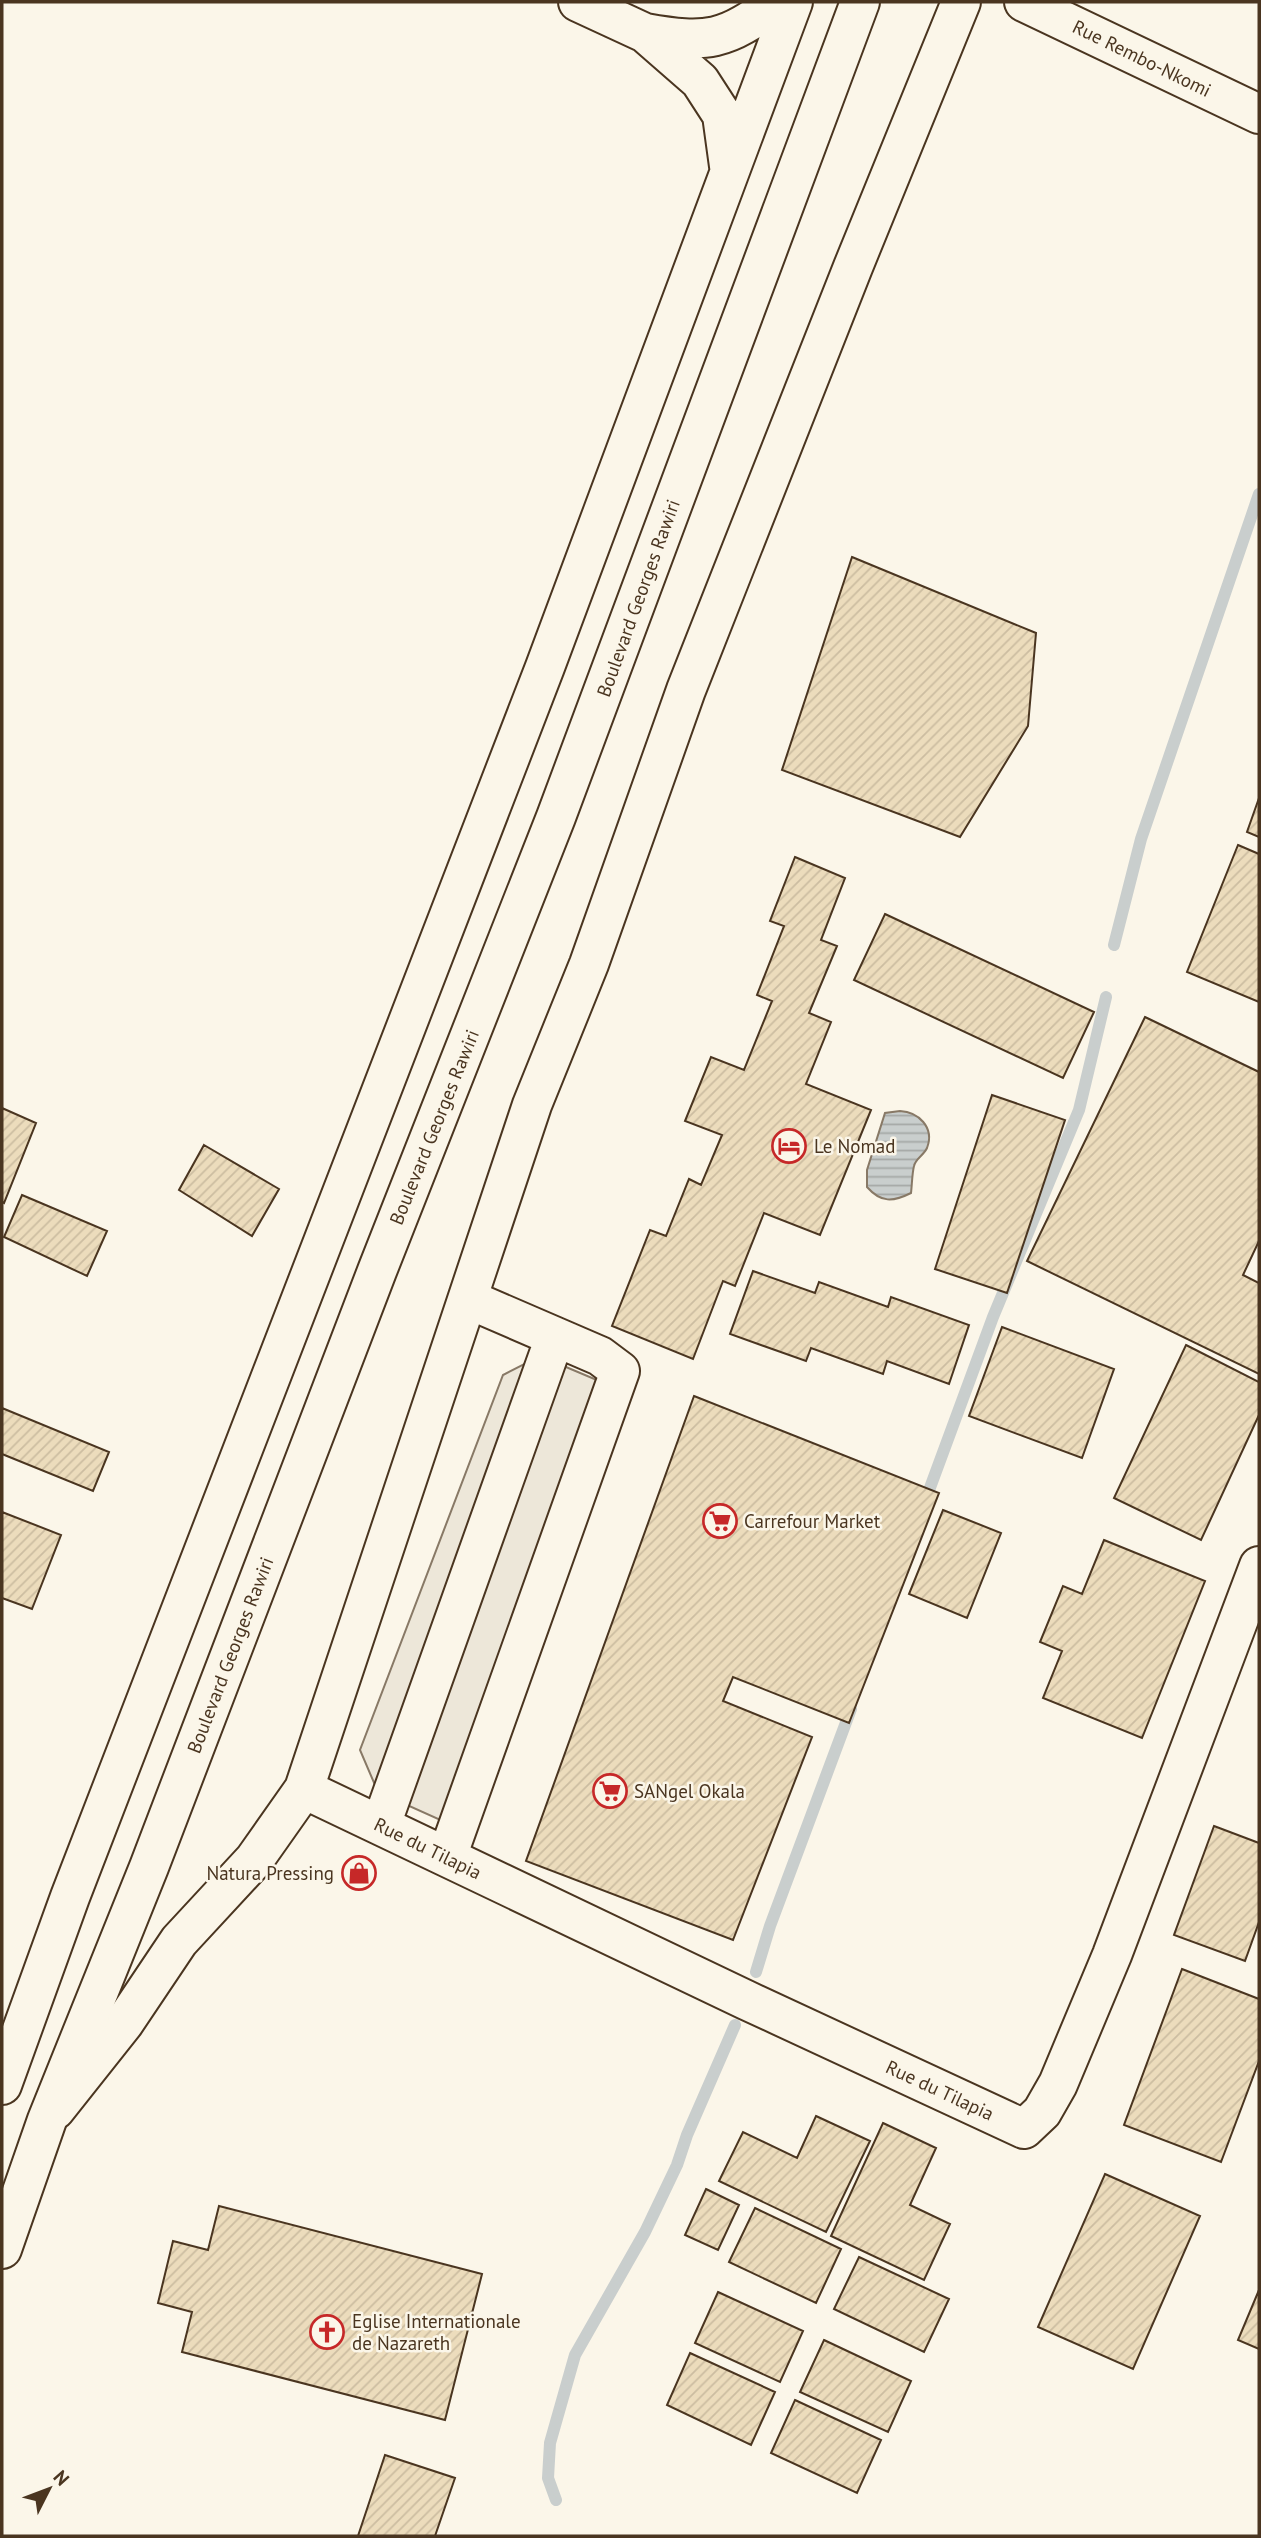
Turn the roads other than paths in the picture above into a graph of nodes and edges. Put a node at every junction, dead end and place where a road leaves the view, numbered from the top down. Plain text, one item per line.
1 (578, 2) edge
2 (776, 2) edge
3 (793, 2) edge
4 (860, 2) edge
5 (961, 2) edge
6 (1024, 2) edge
7 (645, 33) junction
8 (1259, 114) edge
9 (729, 172) junction
10 (468, 1298) junction
11 (555, 1337) junction
12 (1259, 1566) edge
13 (304, 1789) junction
14 (381, 1825) junction
15 (447, 1857) junction
16 (2, 2085) edge
17 (47, 2120) junction
18 (2, 2249) edge

1 - 7 main road
2 - 7 main road
3 - 9 main road
4 - 17 main road, Boulevard Georges Rawiri
5 - 10 main road
6 - 8 main road, Rue Rembo-Nkomi
7 - 9 main road
9 - 16 main road
10 - 11 main road
10 - 13 main road
11 - 14 main road
11 - 15 main road
12 - 15 main road, Rue du Tilapia
13 - 14 main road, Rue du Tilapia
13 - 17 main road
14 - 15 main road, Rue du Tilapia
17 - 18 main road, Boulevard Georges Rawiri

